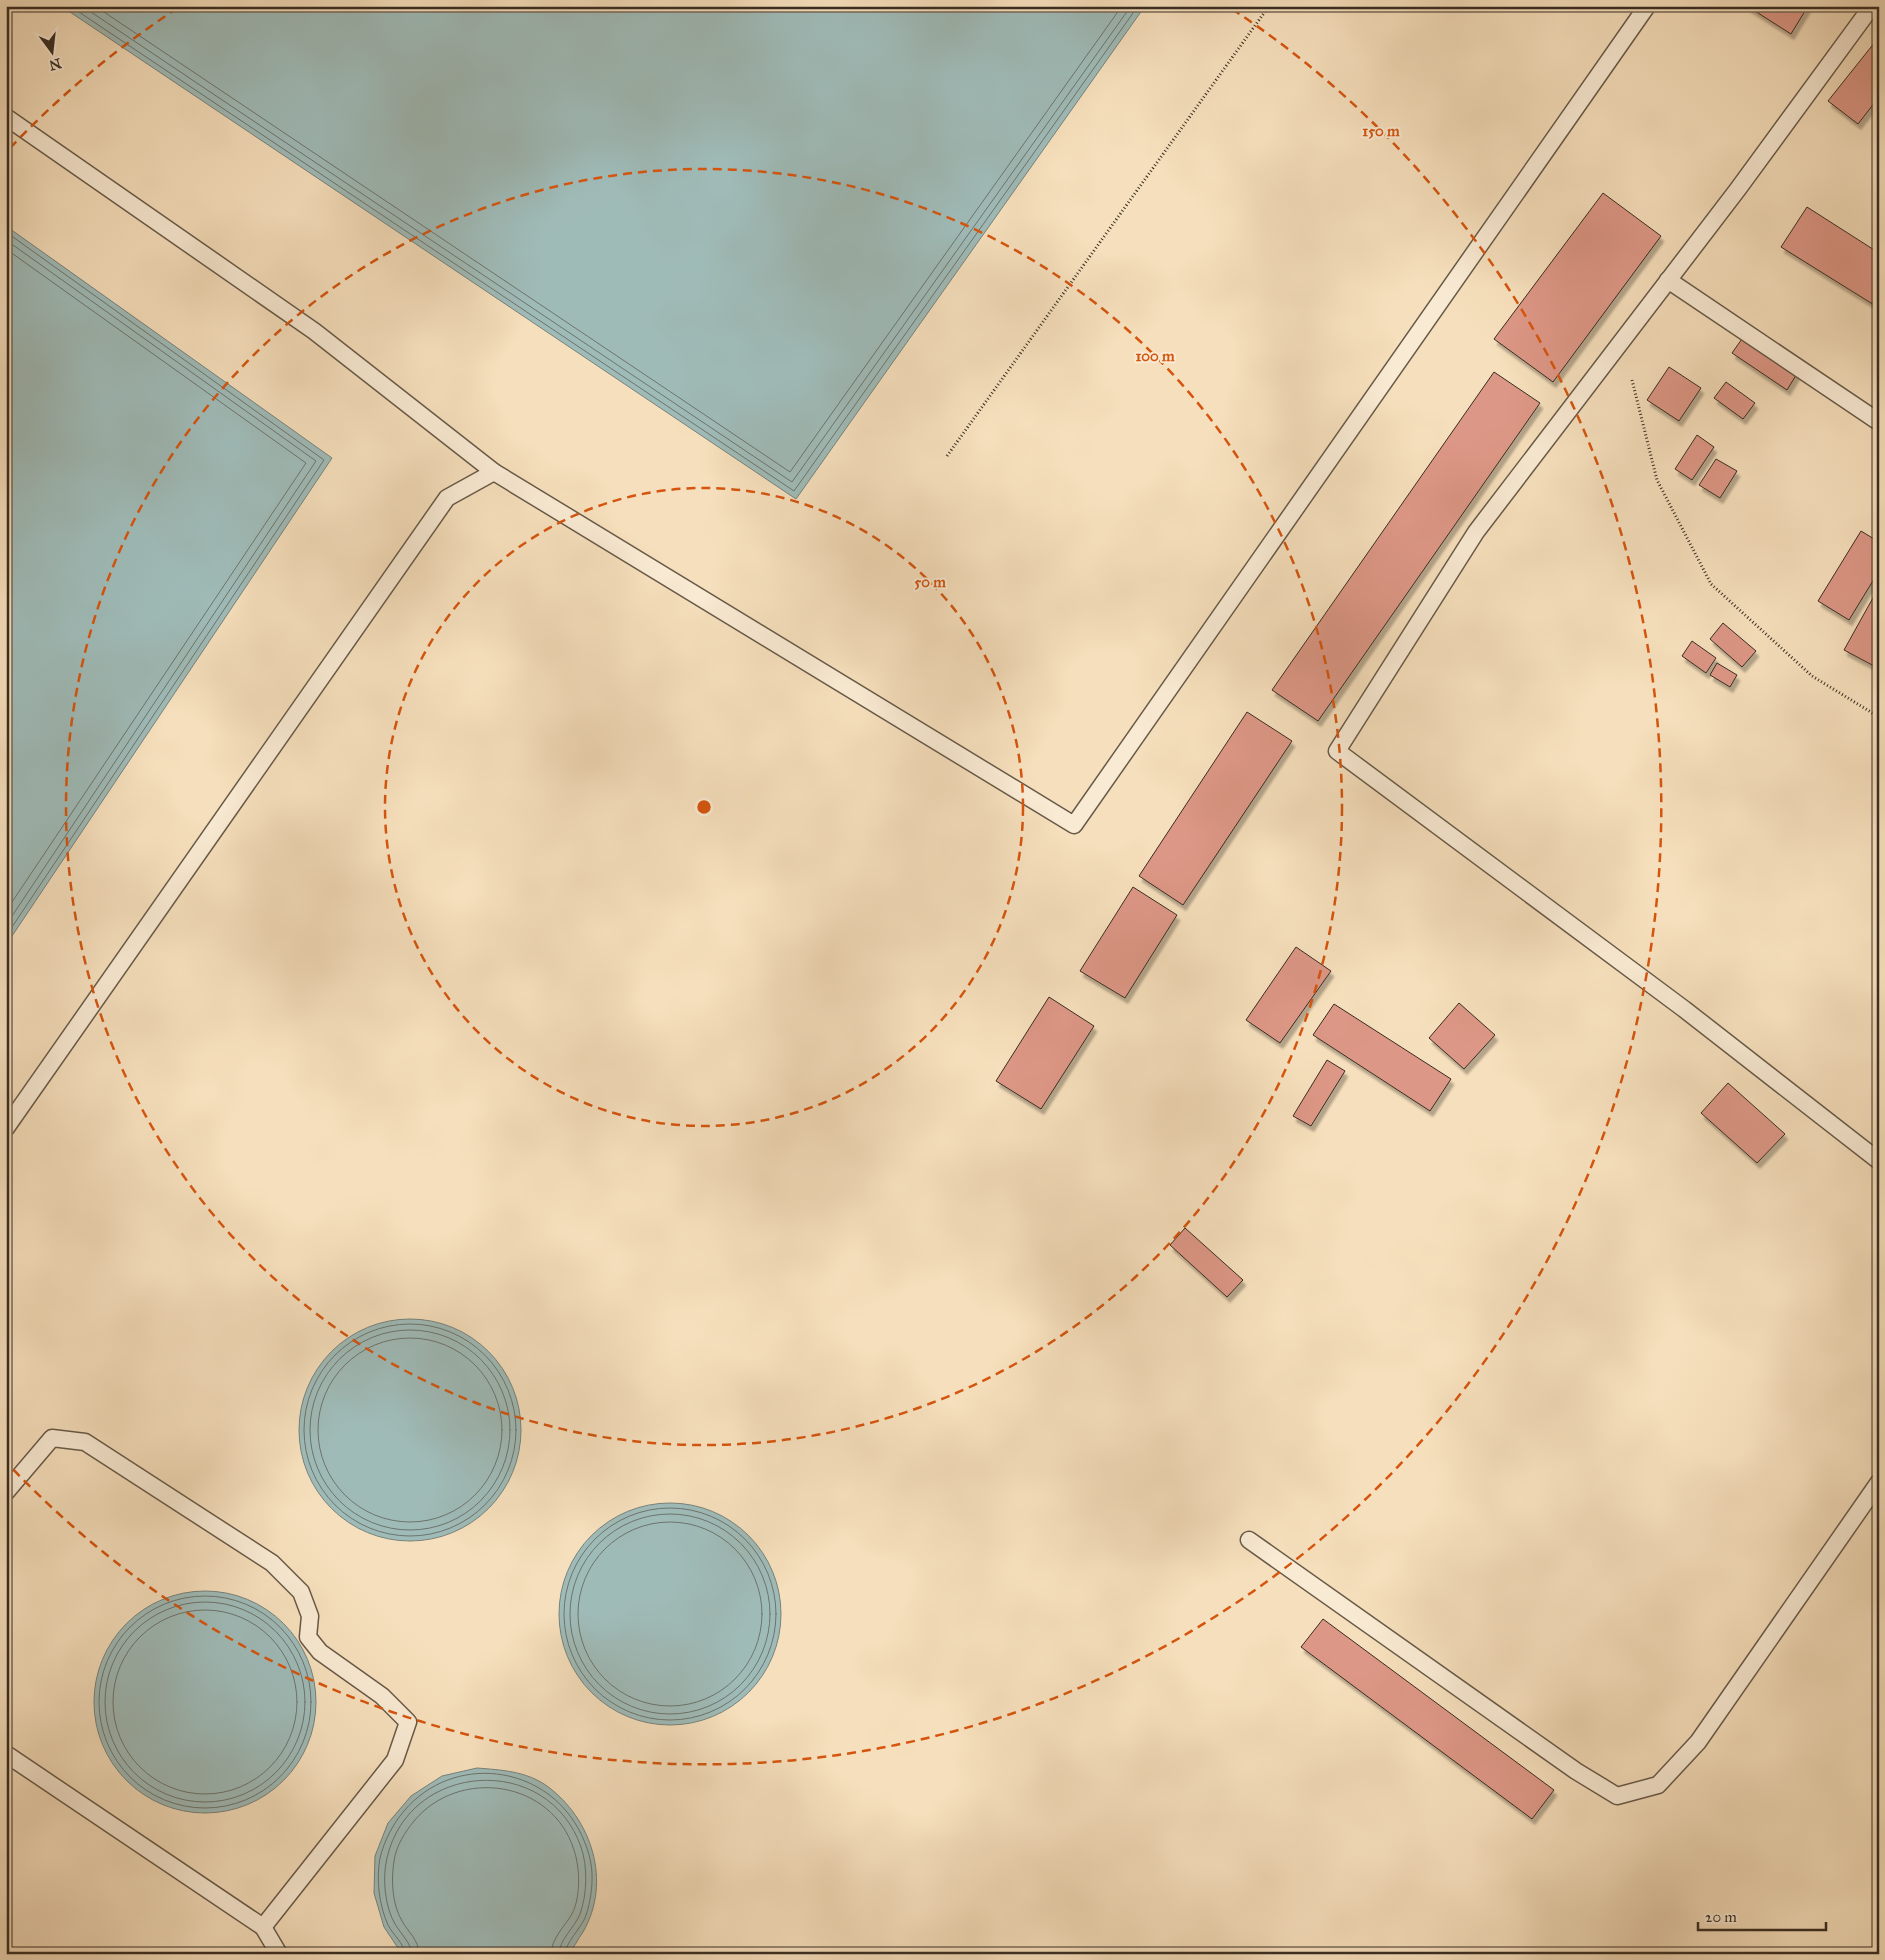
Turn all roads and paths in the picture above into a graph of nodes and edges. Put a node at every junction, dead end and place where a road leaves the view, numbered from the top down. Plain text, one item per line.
1 (1269, 6) edge
2 (1646, 6) edge
3 (1872, 6) edge
4 (6, 117) edge
5 (1668, 280) junction
6 (1622, 340) junction
7 (1879, 422) edge
8 (947, 456) dead end
9 (494, 472) junction
10 (1879, 717) edge
11 (6, 1128) edge
12 (1879, 1161) edge
13 (1879, 1482) edge
14 (6, 1492) edge
15 (1249, 1540) dead end
16 (6, 1754) edge
17 (263, 1927) junction
18 (279, 1954) edge

1 - 8 path
2 - 9 lane
3 - 5 lane
4 - 9 lane
5 - 6 lane
5 - 7 lane
6 - 10 path
6 - 12 lane
9 - 11 lane
13 - 15 lane
14 - 17 lane
16 - 17 lane
17 - 18 lane

